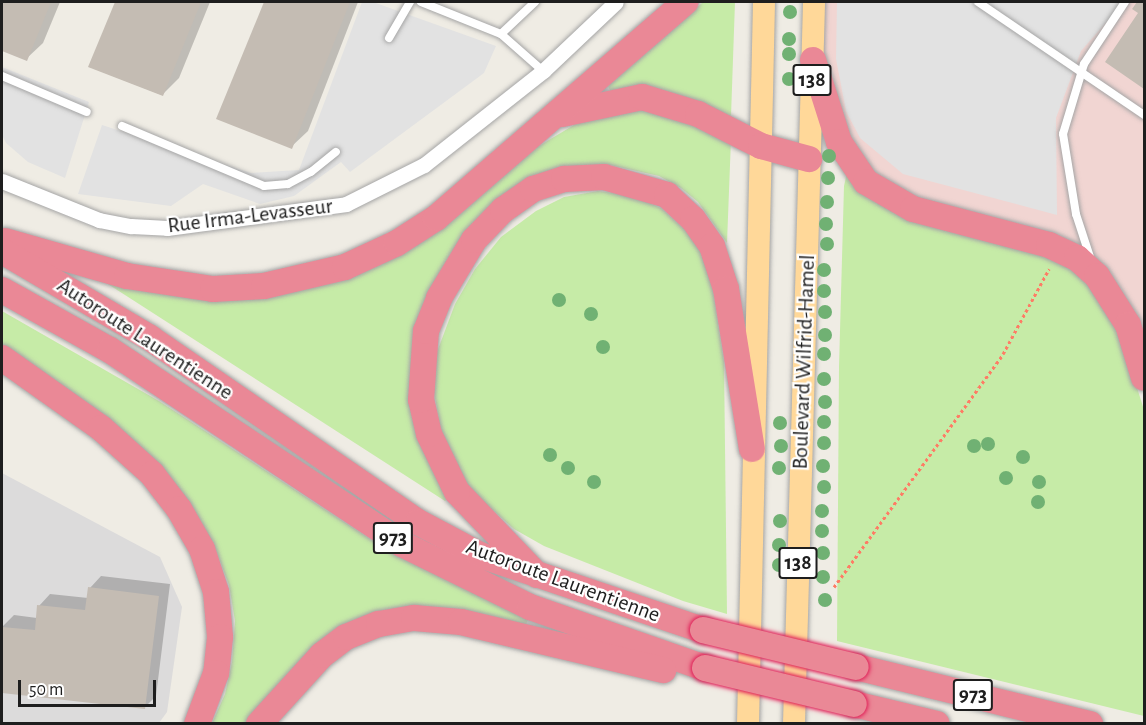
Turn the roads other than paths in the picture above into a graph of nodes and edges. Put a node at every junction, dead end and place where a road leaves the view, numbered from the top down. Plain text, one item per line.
1 (410, 2) edge
2 (421, 2) edge
3 (535, 2) edge
4 (616, 2) edge
5 (685, 2) edge
6 (764, 2) edge
7 (814, 2) edge
8 (978, 2) edge
9 (1125, 2) edge
10 (501, 34) junction
11 (389, 38) dead end
12 (813, 60) junction
13 (543, 71) junction
14 (1081, 73) junction
15 (2, 76) edge
16 (87, 112) dead end
17 (556, 115) junction
18 (1144, 115) edge
19 (122, 126) dead end
20 (761, 146) junction
21 (336, 152) dead end
22 (809, 159) junction
23 (2, 181) edge
24 (2, 240) edge
25 (2, 251) edge
26 (1097, 276) junction
27 (2, 290) edge
28 (2, 358) edge
29 (1144, 378) edge
30 (752, 449) junction
31 (537, 575) junction
32 (705, 668) junction
33 (197, 723) edge
34 (258, 723) edge
35 (748, 723) edge
36 (794, 723) edge
37 (937, 723) edge
38 (1090, 723) edge

1 - 11 lane
2 - 10 lane
3 - 10 lane
4 - 13 street, Rue Irma-Levasseur
5 - 17 highway
6 - 20 main road, 138
7 - 12 main road, Boulevard Wilfrid-Hamel / 138
8 - 14 lane
9 - 14 lane
10 - 13 lane
12 - 22 main road, Boulevard Wilfrid-Hamel / 138
12 - 26 highway
13 - 23 street, Rue Irma-Levasseur
14 - 18 lane
14 - 26 lane
15 - 16 lane
17 - 20 highway
17 - 24 highway
19 - 21 lane
20 - 22 highway
20 - 30 main road, 138
22 - 36 main road, Boulevard Wilfrid-Hamel / 138
25 - 31 highway, Autoroute Laurentienne / 973
26 - 29 highway
27 - 32 highway, Autoroute Laurentienne / 973
28 - 33 highway
30 - 31 highway
30 - 35 main road, 138
31 - 38 highway, Autoroute Laurentienne / 973, bridge
32 - 34 highway
32 - 37 highway, Autoroute Laurentienne / 973, bridge

